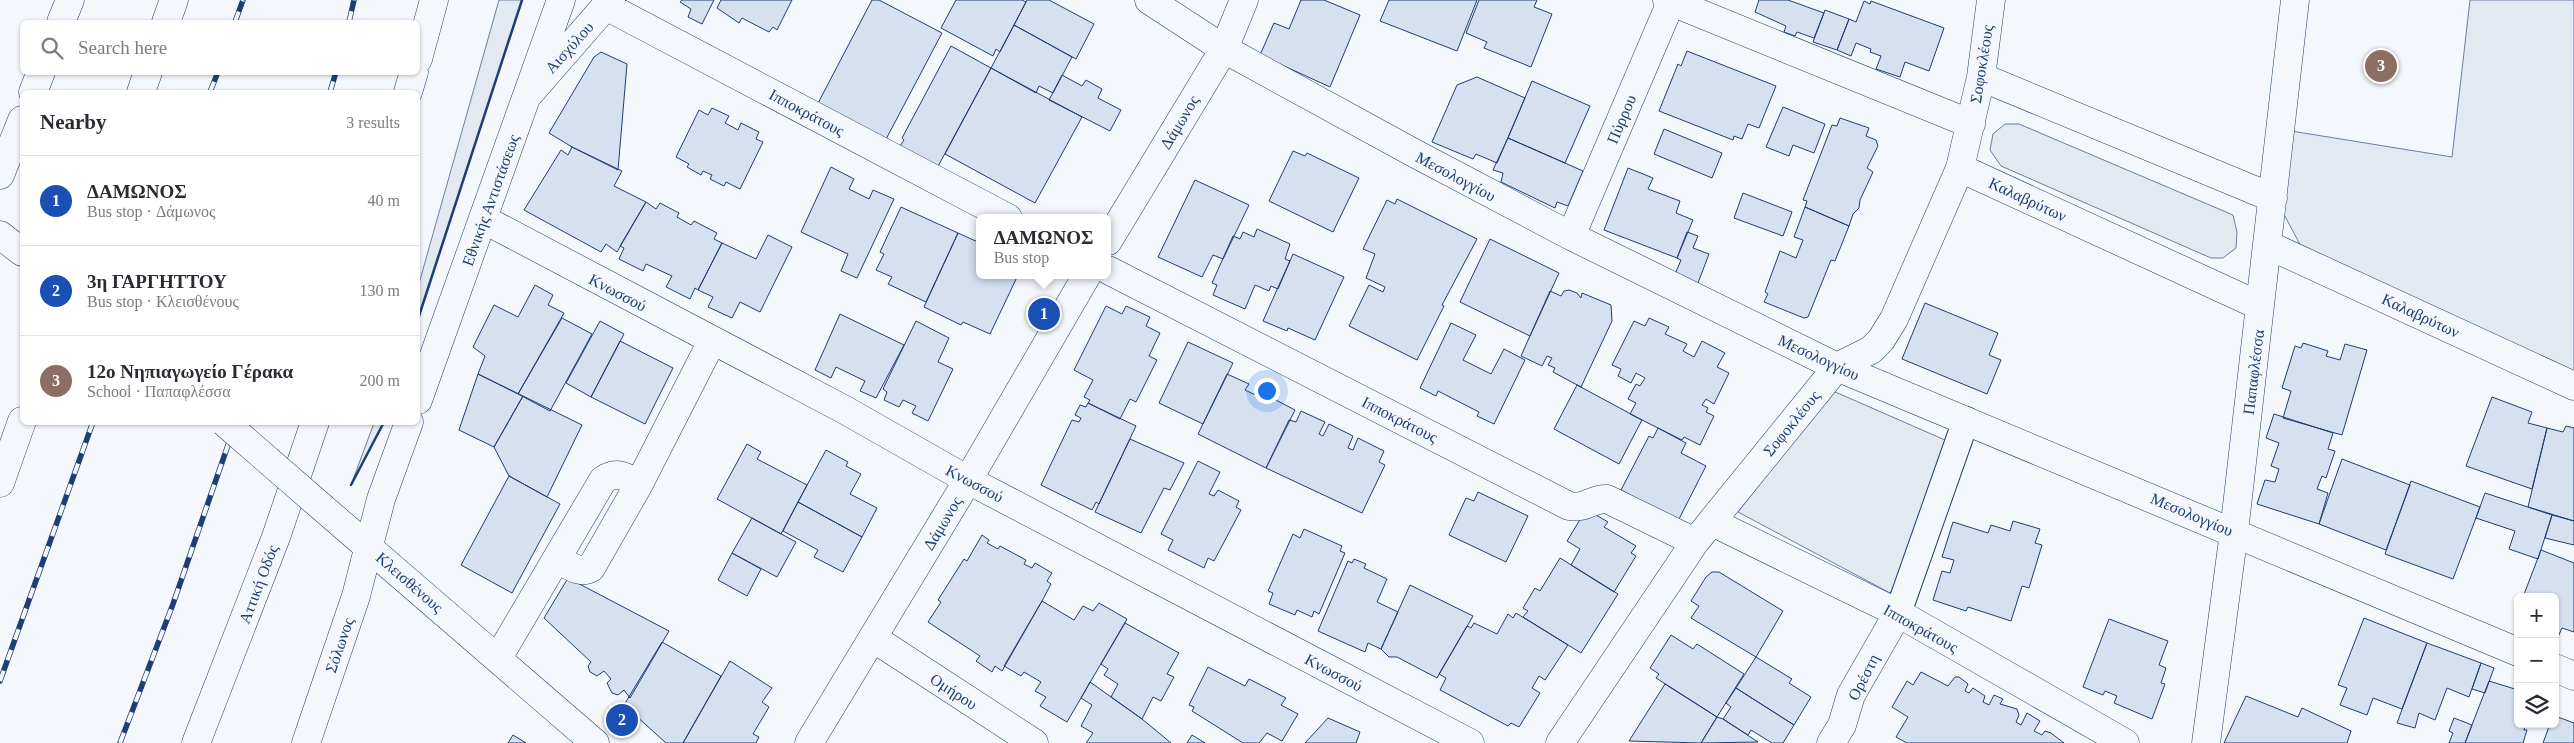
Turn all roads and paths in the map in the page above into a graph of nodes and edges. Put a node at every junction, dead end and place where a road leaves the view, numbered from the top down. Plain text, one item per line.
1 (70, 0) edge
2 (174, 0) edge
3 (434, 0) edge
4 (560, 0) edge
5 (1149, 0) edge
6 (1244, 0) edge
7 (1991, 0) edge
8 (2295, 0) edge
9 (1669, 1) edge
10 (608, 3) edge
11 (62, 20) edge
12 (167, 20) edge
13 (1224, 49) junction
14 (420, 52) edge
15 (40, 75) edge
16 (147, 75) edge
17 (413, 75) edge
18 (1980, 77) junction
19 (34, 90) edge
20 (142, 90) edge
21 (409, 90) edge
22 (528, 95) junction
23 (1971, 124) junction
24 (20, 125) edge
25 (1960, 168) junction
26 (0, 175) edge
27 (2274, 198) junction
28 (1001, 214) edge
29 (483, 219) junction
30 (1111, 236) edge
31 (1571, 236) junction
32 (2268, 244) junction
33 (1111, 272) edge
34 (1085, 279) edge
35 (2260, 306) junction
36 (712, 341) junction
37 (1837, 367) junction
38 (2574, 386) edge
39 (420, 394) edge
40 (1966, 420) junction
41 (21, 425) edge
42 (227, 425) edge
43 (314, 425) edge
44 (408, 425) edge
45 (968, 480) junction
46 (0, 483) edge
47 (1704, 532) junction
48 (2234, 532) junction
49 (369, 547) junction
50 (1898, 613) junction
51 (873, 638) junction
52 (2514, 650) edge
53 (498, 658) junction
54 (2559, 670) edge
55 (2574, 676) edge
56 (2096, 736) edge
57 (196, 743) edge
58 (306, 743) edge
59 (595, 743) edge
60 (809, 743) edge
61 (1034, 743) edge
62 (1470, 743) edge
63 (1560, 743) edge
64 (1831, 743) edge
65 (2125, 743) edge
66 (2206, 743) edge

1 - 11 main road
2 - 12 main road
3 - 14 main road
4 - 22 main road, Εθνικής Αντιστάσεως
5 - 13 main road, Μεσολογγίου
6 - 13 main road, Δάμωνος
7 - 18 main road, Σοφοκλέους
8 - 27 main road, Παπαφλέσσα
9 - 23 main road
9 - 31 main road, Πύρρου
10 - 22 main road, Αισχύλου
10 - 28 main road, Ιπποκράτους
13 - 30 main road, Δάμωνος
13 - 31 main road, Μεσολογγίου
15 - 19 main road
16 - 20 main road
17 - 21 main road
18 - 23 main road, Σοφοκλέους
18 - 27 main road
22 - 29 main road, Εθνικής Αντιστάσεως
23 - 25 main road, Σοφοκλέους
24 - 26 main road
25 - 35 main road, Καλαβρύτων
25 - 37 main road, Σοφοκλέους
27 - 32 main road, Παπαφλέσσα
29 - 36 main road, Κνωσσού
29 - 39 main road, Εθνικής Αντιστάσεως
31 - 37 main road, Μεσολογγίου
32 - 35 main road, Παπαφλέσσα
32 - 38 main road, Καλαβρύτων
33 - 47 main road, Ιπποκράτους
34 - 45 main road, Δάμωνος
35 - 48 main road, Παπαφλέσσα
36 - 45 main road, Κνωσσού
36 - 53 main road
37 - 40 main road, Μεσολογγίου
37 - 47 main road, Σοφοκλέους
40 - 48 main road, Μεσολογγίου
40 - 50 street
41 - 46 main road
42 - 49 main road, Κλεισθένους, bridge
43 - 57 main road, Αττική Οδός
44 - 49 main road
45 - 51 main road, Δάμωνος
45 - 62 main road, Κνωσσού
47 - 50 main road, Ιπποκράτους
47 - 63 main road, Σοφοκλέους
48 - 52 main road, Μεσολογγίου
48 - 66 main road, Παπαφλέσσα
49 - 53 main road, Κλεισθένους
49 - 58 main road, Σόλωνος
50 - 56 main road, Ιπποκράτους
50 - 64 main road, Ορέστη
51 - 60 main road, Δάμωνος
51 - 61 main road, Ομήρου
53 - 59 main road, Κλεισθένους
54 - 55 main road
56 - 65 main road, Ιπποκράτους

